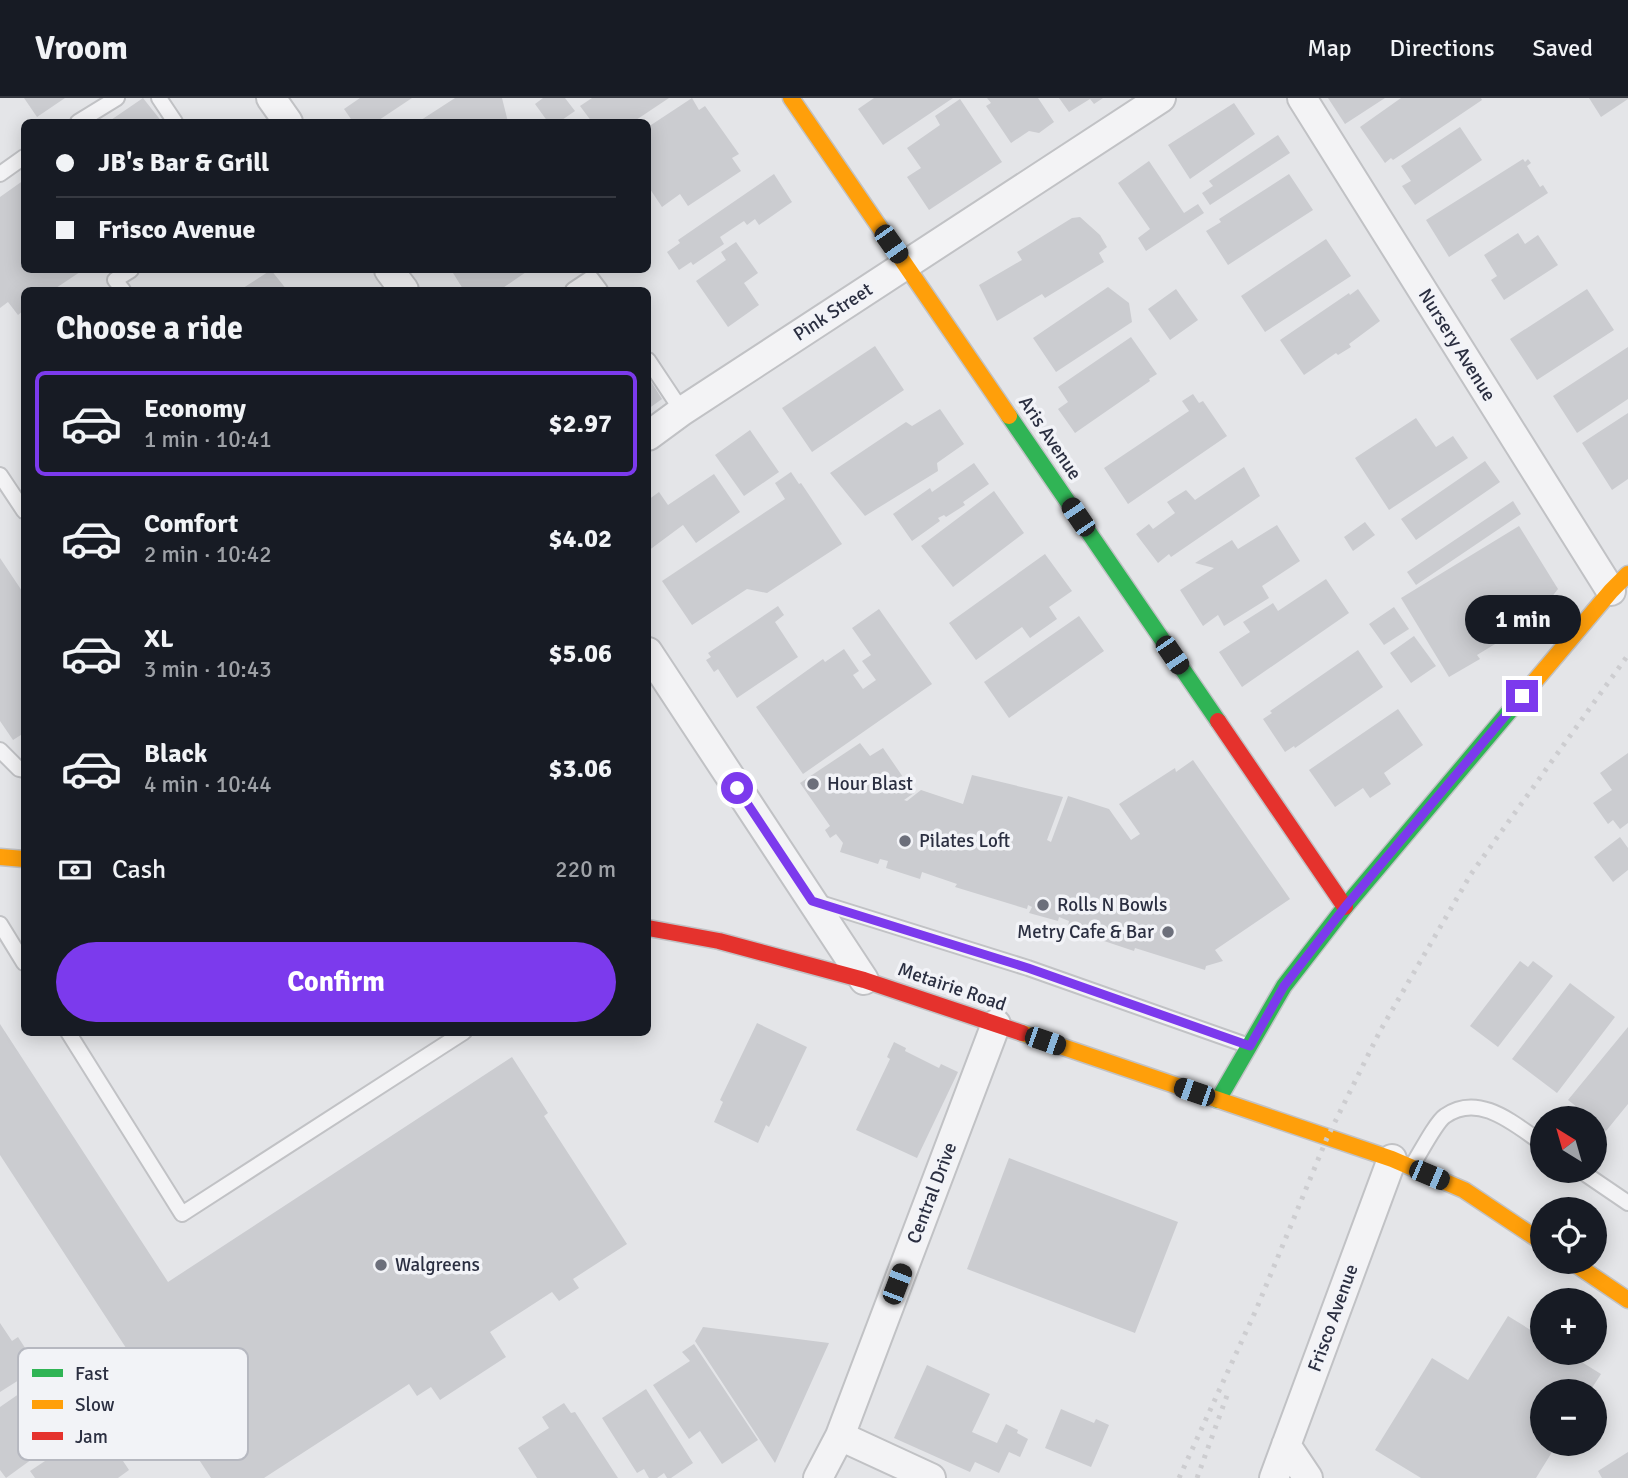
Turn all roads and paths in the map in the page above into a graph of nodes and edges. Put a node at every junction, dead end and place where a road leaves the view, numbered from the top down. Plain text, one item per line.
1 (117, 98) edge
2 (159, 98) edge
3 (271, 98) edge
4 (791, 98) edge
5 (1161, 98) edge
6 (1303, 98) edge
7 (83, 119) edge
8 (174, 119) edge
9 (286, 119) edge
10 (21, 159) edge
11 (0, 174) edge
12 (906, 265) junction
13 (126, 273) edge
14 (120, 287) edge
15 (578, 287) edge
16 (598, 287) edge
17 (651, 364) edge
18 (682, 411) junction
19 (651, 434) edge
20 (0, 475) edge
21 (21, 506) edge
22 (1620, 583) edge
23 (651, 657) edge
24 (0, 750) edge
25 (21, 769) edge
26 (0, 857) edge
27 (21, 859) edge
28 (812, 901) junction
29 (1345, 907) junction
30 (0, 925) edge
31 (651, 929) edge
32 (21, 958) edge
33 (864, 980) junction
34 (996, 1024) junction
35 (71, 1036) edge
36 (458, 1036) edge
37 (1250, 1046) junction
38 (1218, 1100) junction
39 (1530, 1135) edge
40 (1402, 1163) junction
41 (1599, 1183) edge
42 (1628, 1203) edge
43 (1530, 1234) edge
44 (1590, 1274) edge
45 (1628, 1300) edge
46 (840, 1436) junction
47 (1286, 1445) junction
48 (818, 1478) edge
49 (930, 1478) edge
50 (1274, 1478) edge
51 (1308, 1478) edge

1 - 7 lane
2 - 8 lane
3 - 9 street
4 - 12 street, Aris Avenue
5 - 12 street, Pink Street
6 - 22 street, Nursery Avenue
10 - 11 lane
12 - 18 street, Pink Street
12 - 29 street, Aris Avenue
13 - 14 lane
15 - 16 lane
17 - 18 lane
18 - 19 street, Pink Street
20 - 21 lane
22 - 29 street
23 - 28 street
24 - 25 lane
26 - 27 street
28 - 33 street
28 - 37 lane
29 - 37 street
30 - 32 lane
31 - 33 street, Metairie Road
33 - 34 street, Metairie Road
34 - 38 street, Metairie Road
34 - 46 street, Central Drive
35 - 36 lane
37 - 38 street
38 - 40 street, Metairie Road
39 - 40 lane
40 - 43 street, Metairie Road
40 - 47 street, Frisco Avenue
41 - 42 lane
44 - 45 street
46 - 48 street, Central Drive
46 - 49 street
47 - 50 street, Frisco Avenue
47 - 51 street

